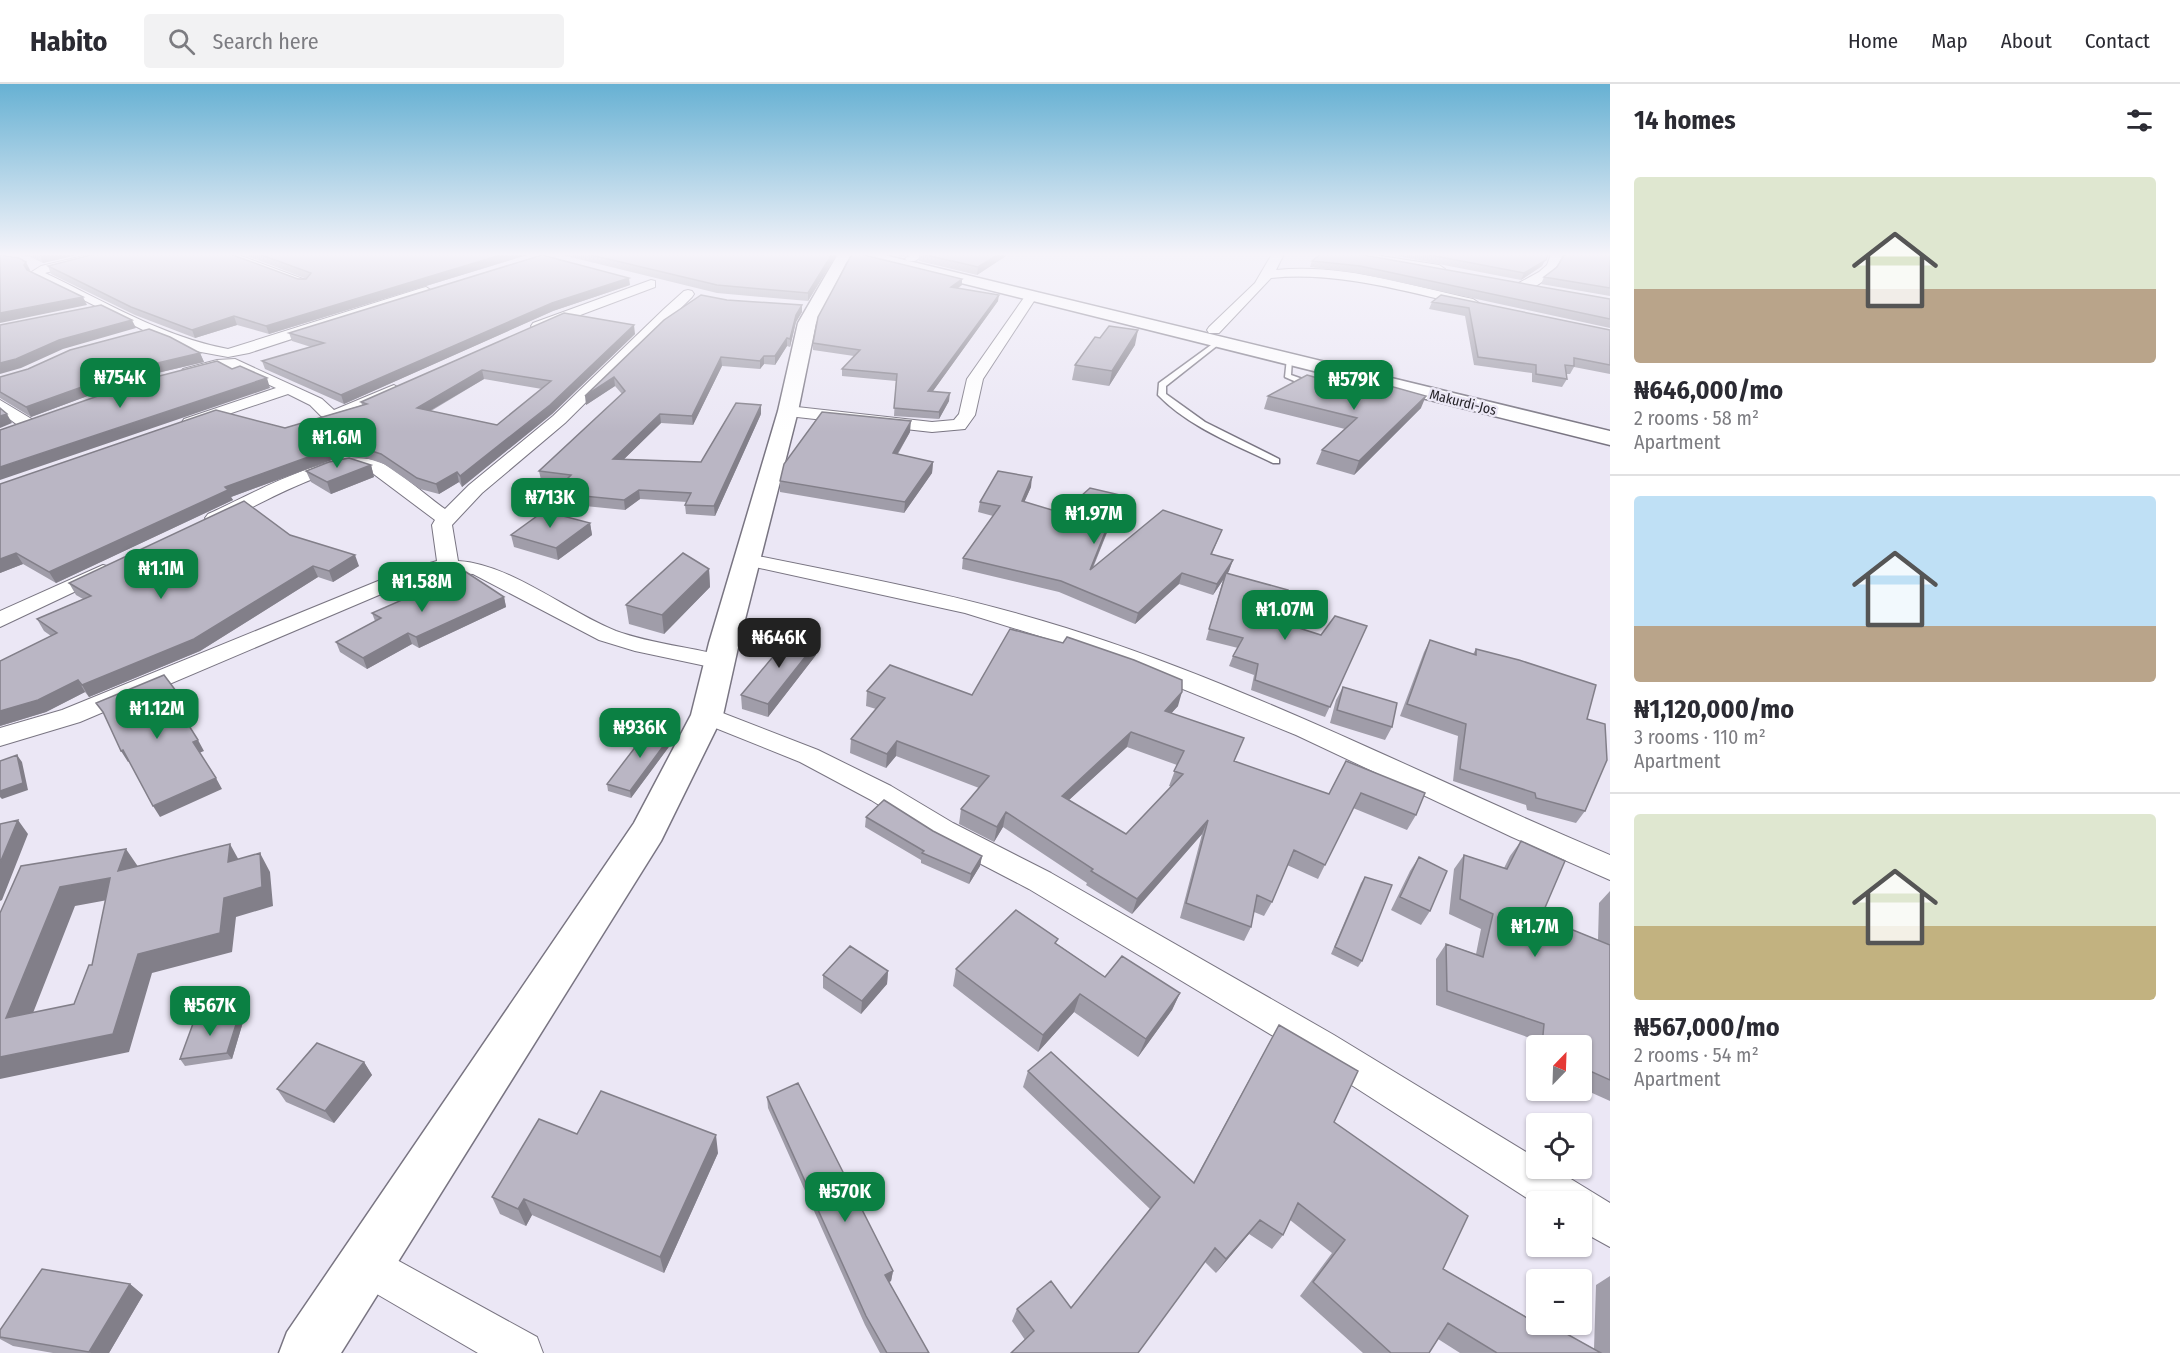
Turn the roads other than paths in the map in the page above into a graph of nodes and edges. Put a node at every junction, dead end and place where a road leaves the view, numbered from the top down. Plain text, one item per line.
1 (120, 313) edge
2 (357, 313) edge
3 (570, 313) edge
4 (672, 313) edge
5 (808, 313) edge
6 (1020, 313) edge
7 (1114, 313) edge
8 (1131, 313) edge
9 (1236, 313) edge
10 (154, 330) junction
11 (523, 333) edge
12 (136, 335) edge
13 (1217, 336) junction
14 (168, 378) edge
15 (403, 386) edge
16 (289, 389) junction
17 (0, 405) edge
18 (788, 411) junction
19 (1610, 424) edge
20 (169, 429) edge
21 (10, 432) edge
22 (1610, 438) edge
23 (1276, 461) dead end
24 (446, 519) junction
25 (198, 526) edge
26 (748, 560) junction
27 (124, 561) edge
28 (448, 566) junction
29 (0, 620) edge
30 (720, 662) junction
31 (707, 715) junction
32 (0, 736) edge
33 (1610, 868) edge
34 (1552, 1191) edge
35 (1592, 1215) edge
36 (1610, 1226) edge
37 (366, 1264) junction
38 (308, 1353) edge
39 (521, 1353) edge

1 - 10 street
2 - 10 street
3 - 11 street
4 - 24 street
5 - 18 main road
6 - 18 street
7 - 13 main road, Makurdi-Jos
8 - 13 main road, Makurdi-Jos
9 - 13 street
10 - 12 street
13 - 19 main road, Makurdi-Jos
13 - 22 main road, Makurdi-Jos
13 - 23 lane
14 - 16 street
15 - 16 street
16 - 20 street
17 - 21 street
18 - 26 main road
24 - 25 street
24 - 28 street
26 - 30 main road
26 - 33 street
27 - 29 street
28 - 30 street
28 - 32 street
30 - 31 main road
31 - 34 street
31 - 37 main road
35 - 36 street
37 - 38 main road
37 - 39 street

